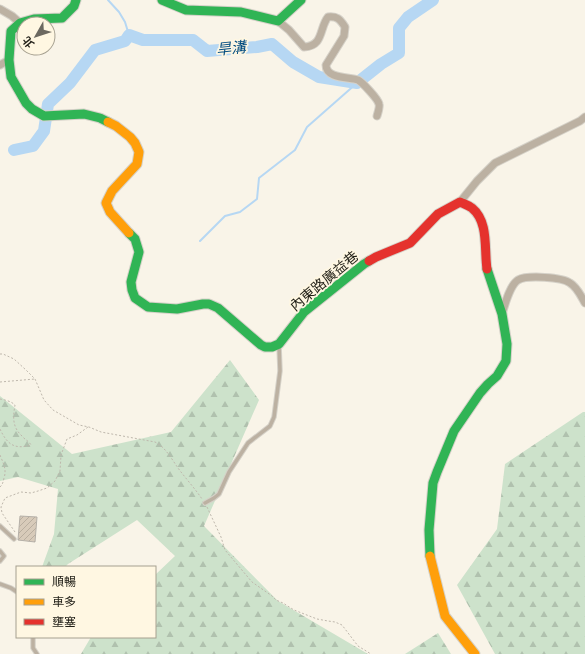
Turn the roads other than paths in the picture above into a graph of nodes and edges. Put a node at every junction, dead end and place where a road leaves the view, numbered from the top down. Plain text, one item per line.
1 (76, 0) edge
2 (162, 0) edge
3 (301, 0) edge
4 (0, 9) edge
5 (56, 18) edge
6 (16, 20) edge
7 (278, 21) junction
8 (16, 27) edge
9 (8, 60) junction
10 (0, 65) edge
11 (377, 116) dead end
12 (585, 117) edge
13 (460, 202) junction
14 (585, 303) edge
15 (502, 314) junction
16 (279, 344) junction
17 (205, 503) road end
18 (0, 526) edge
19 (14, 539) road end
20 (0, 550) edge
21 (0, 561) edge
22 (0, 584) edge
23 (16, 591) edge
24 (34, 638) edge
25 (37, 654) edge
26 (475, 654) edge

1 - 5 street
2 - 7 street
3 - 7 street
4 - 6 street
7 - 11 street
8 - 9 street
9 - 10 street
9 - 16 street
12 - 13 street, 內東路廣益巷
13 - 15 street
13 - 16 street, 內東路廣益巷
14 - 15 street
15 - 26 street
16 - 17 lane
18 - 19 lane
20 - 21 lane
22 - 23 lane
24 - 25 lane

